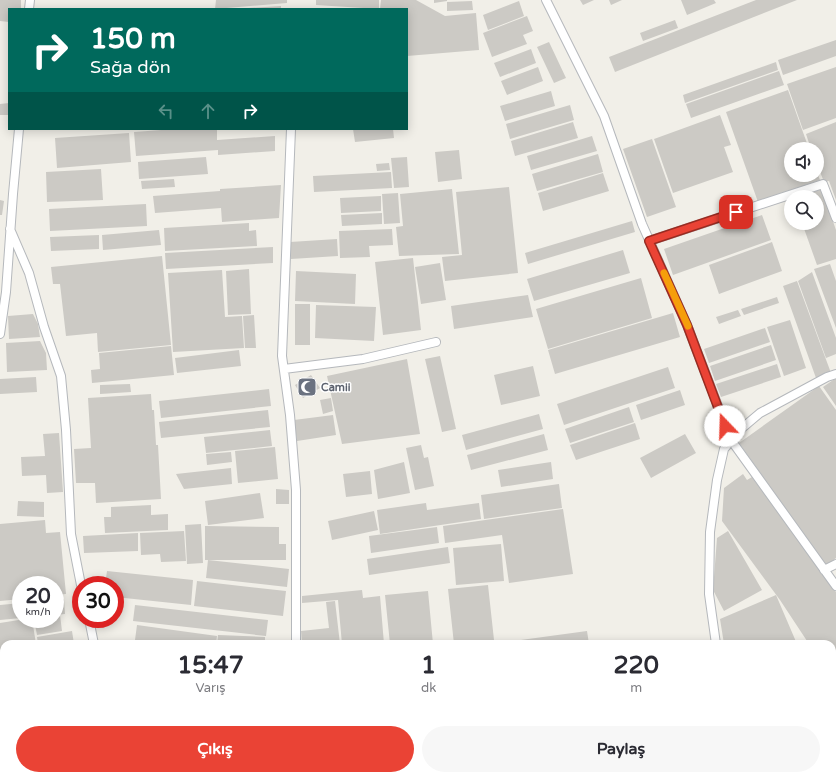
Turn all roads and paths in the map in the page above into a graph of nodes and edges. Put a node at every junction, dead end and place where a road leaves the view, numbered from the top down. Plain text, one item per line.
1 (546, 0) edge
2 (19, 130) edge
3 (291, 130) edge
4 (836, 218) edge
5 (10, 229) junction
6 (649, 241) junction
7 (0, 334) edge
8 (436, 342) dead end
9 (284, 369) junction
10 (836, 374) edge
11 (731, 440) junction
12 (836, 564) edge
13 (824, 570) junction
14 (79, 576) edge
15 (836, 586) edge
16 (90, 628) edge
17 (93, 640) edge
18 (296, 640) edge
19 (715, 640) edge

1 - 6 street
2 - 5 street
3 - 9 street
4 - 6 street
5 - 7 street
5 - 14 street
6 - 11 street
8 - 9 street
9 - 18 street
10 - 11 street
11 - 13 street
11 - 19 street
12 - 13 street
13 - 15 street
16 - 17 street

